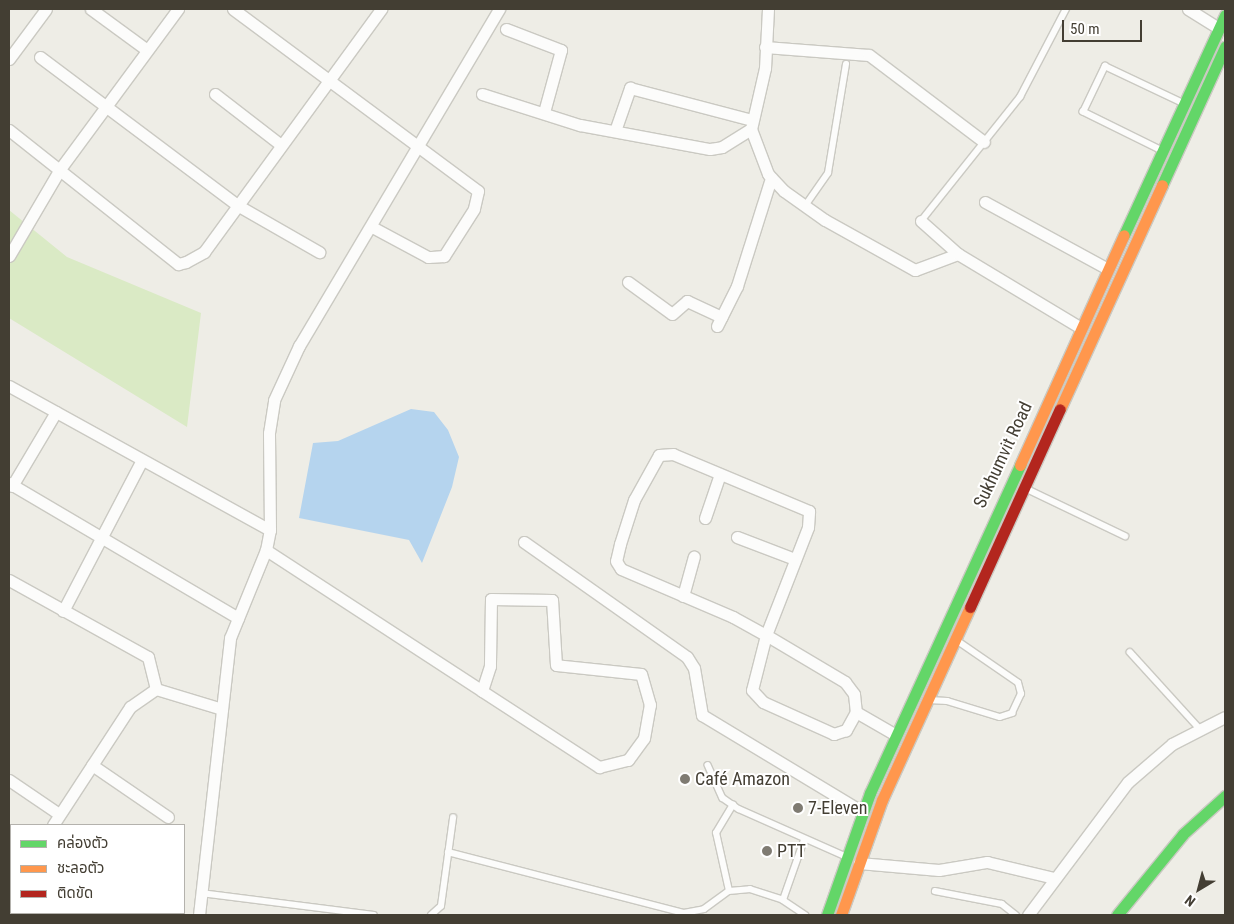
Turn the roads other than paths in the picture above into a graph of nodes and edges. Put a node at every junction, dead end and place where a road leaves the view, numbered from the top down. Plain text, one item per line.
1 (46, 9) edge
2 (91, 9) edge
3 (178, 9) edge
4 (233, 9) edge
5 (381, 9) edge
6 (499, 9) edge
7 (1066, 9) edge
8 (1188, 9) edge
9 (766, 10) edge
10 (1225, 15) edge
11 (1219, 28) junction
12 (506, 29) dead end
13 (765, 47) junction
14 (147, 50) junction
15 (1224, 54) edge
16 (40, 57) dead end
17 (9, 59) edge
18 (846, 64) dead end
19 (327, 81) junction
20 (216, 94) dead end
21 (482, 94) dead end
22 (1184, 104) junction
23 (107, 105) junction
24 (544, 112) junction
25 (751, 124) junction
26 (9, 130) edge
27 (615, 131) junction
28 (984, 142) junction
29 (281, 145) junction
30 (418, 149) junction
31 (1162, 151) junction
32 (60, 169) junction
33 (772, 178) junction
34 (985, 202) dead end
35 (237, 205) junction
36 (805, 206) junction
37 (920, 221) joint
38 (372, 227) junction
39 (319, 252) dead end
40 (958, 254) junction
41 (9, 256) edge
42 (1107, 270) junction
43 (1120, 278) junction
44 (628, 282) dead end
45 (1081, 328) junction
46 (9, 386) edge
47 (56, 412) junction
48 (142, 460) junction
49 (720, 474) junction
50 (11, 484) edge
51 (1023, 487) junction
52 (705, 518) dead end
53 (270, 530) junction
54 (1126, 536) dead end
55 (100, 537) junction
56 (737, 537) dead end
57 (524, 542) dead end
58 (266, 550) junction
59 (694, 556) dead end
60 (795, 558) junction
61 (9, 580) edge
62 (683, 596) junction
63 (63, 611) junction
64 (238, 618) junction
65 (766, 635) junction
66 (955, 639) junction
67 (1130, 652) dead end
68 (156, 689) junction
69 (482, 691) junction
70 (927, 700) junction
71 (222, 709) junction
72 (856, 712) junction
73 (1225, 717) edge
74 (1200, 729) junction
75 (896, 735) junction
76 (92, 765) junction
77 (708, 765) dead end
78 (9, 780) edge
79 (1225, 796) edge
80 (733, 805) junction
81 (863, 812) junction
82 (60, 814) junction
83 (168, 816) dead end
84 (453, 818) dead end
85 (54, 824) edge
86 (804, 840) junction
87 (448, 852) junction
88 (847, 857) junction
89 (859, 863) junction
90 (1054, 878) junction
91 (729, 891) junction
92 (935, 891) dead end
93 (201, 893) junction
94 (783, 900) junction
95 (1122, 913) edge
96 (199, 915) edge
97 (374, 915) edge
98 (431, 915) edge
99 (805, 915) edge
100 (827, 915) edge
101 (842, 915) edge
102 (1016, 915) edge
103 (1028, 915) edge

1 - 17 street
2 - 14 street
3 - 14 street
4 - 19 street
5 - 19 street
6 - 30 street
7 - 28 lane
8 - 11 street
9 - 13 street
10 - 11 main road, Sukhumvit Road
11 - 22 main road, Sukhumvit Road
12 - 24 street
13 - 25 street
13 - 28 street
14 - 23 street
15 - 43 main road, Sukhumvit Road
16 - 23 street
18 - 36 lane
19 - 29 street
19 - 30 street
20 - 29 street
21 - 24 street
22 - 31 main road, Sukhumvit Road
22 - 31 lane
23 - 32 street
23 - 35 street
24 - 27 street
25 - 27 street
25 - 27 street
25 - 33 street
26 - 32 street
28 - 37 lane
29 - 35 street
30 - 38 street
30 - 38 street
31 - 42 main road, Sukhumvit Road
32 - 35 street
32 - 41 street
33 - 36 street
33 - 44 street
34 - 42 street
35 - 39 street
36 - 40 street
37 - 40 street
38 - 53 street
40 - 45 street
42 - 43 main road
42 - 45 main road, Sukhumvit Road
43 - 51 main road, Sukhumvit Road
45 - 75 main road, Sukhumvit Road
46 - 47 street
47 - 48 street
47 - 50 street
48 - 53 street
48 - 55 street
49 - 52 street
49 - 60 street
49 - 62 street
50 - 55 street
51 - 54 lane
51 - 66 main road, Sukhumvit Road
53 - 58 street
55 - 63 street
55 - 64 street
56 - 60 street
57 - 81 street
58 - 64 street
58 - 69 street
59 - 62 street
60 - 65 street
61 - 63 street
62 - 65 street
63 - 68 street
64 - 71 street
65 - 72 street
65 - 72 street
66 - 70 main road, Sukhumvit Road
66 - 70 lane
67 - 74 lane
68 - 71 street
68 - 76 street
69 - 69 street
70 - 89 main road, Sukhumvit Road
71 - 93 street
72 - 75 street
73 - 74 street
74 - 90 street
75 - 81 main road, Sukhumvit Road
76 - 82 street
76 - 83 street
77 - 80 lane
78 - 82 street
79 - 95 main road
80 - 86 lane
80 - 91 lane
81 - 88 main road, Sukhumvit Road
82 - 85 street
84 - 87 lane
86 - 88 lane
86 - 94 lane
87 - 91 lane
87 - 98 lane
88 - 100 main road, Sukhumvit Road
89 - 90 street
89 - 101 main road, Sukhumvit Road
90 - 103 street
91 - 94 lane
92 - 102 lane
93 - 96 street
93 - 97 lane
94 - 99 lane

